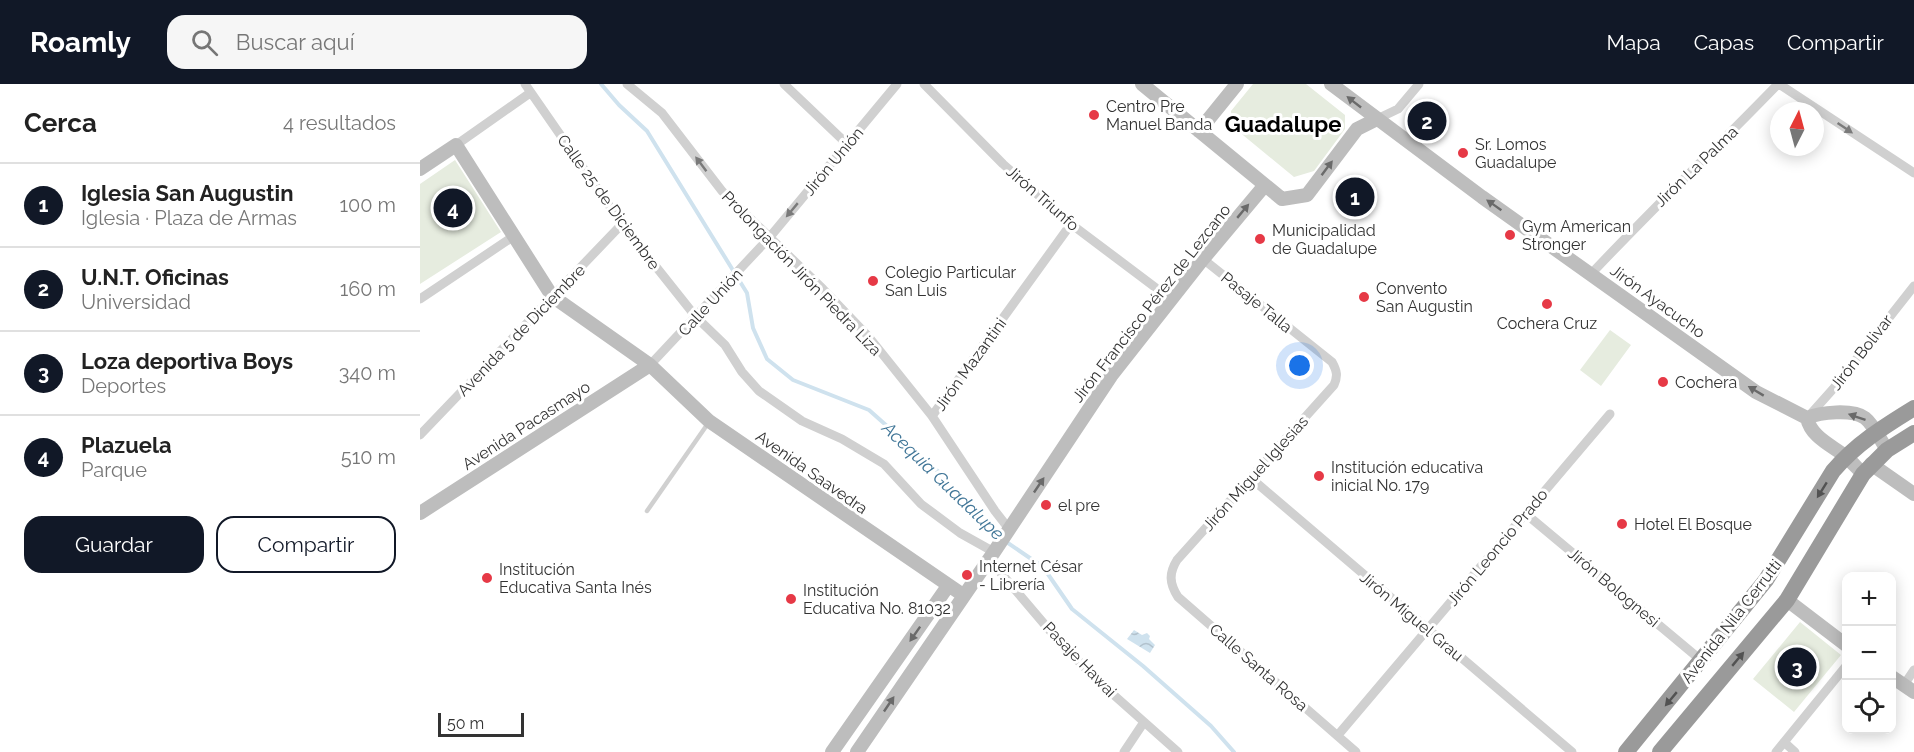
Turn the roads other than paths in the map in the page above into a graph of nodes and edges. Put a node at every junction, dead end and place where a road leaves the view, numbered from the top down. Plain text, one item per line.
1 (627, 84) edge
2 (784, 84) edge
3 (897, 84) edge
4 (924, 84) edge
5 (1142, 84) edge
6 (1237, 84) edge
7 (1331, 84) edge
8 (1419, 84) edge
9 (1778, 84) edge
10 (528, 88) edge
11 (1377, 119) junction
12 (1199, 131) junction
13 (848, 144) junction
14 (456, 145) junction
15 (420, 169) edge
16 (1914, 173) edge
17 (1264, 185) junction
18 (1071, 224) junction
19 (622, 225) junction
20 (514, 236) junction
21 (769, 238) junction
22 (1203, 259) junction
23 (1591, 274) junction
24 (1914, 286) edge
25 (552, 296) junction
26 (420, 299) edge
27 (1172, 300) junction
28 (696, 317) junction
29 (650, 365) junction
30 (1337, 370) joint
31 (1914, 408) edge
32 (1610, 414) dead end
33 (932, 416) junction
34 (1807, 418) junction
35 (709, 421) junction
36 (1875, 432) junction
37 (1914, 432) edge
38 (420, 435) edge
39 (1887, 450) junction
40 (1845, 457) junction
41 (1867, 469) junction
42 (1252, 479) junction
43 (1914, 494) edge
44 (647, 511) dead end
45 (420, 513) edge
46 (1526, 514) junction
47 (1000, 543) junction
48 (1170, 576) joint
49 (948, 585) junction
50 (963, 595) junction
51 (1787, 600) junction
52 (1427, 629) junction
53 (1842, 642) edge
54 (1702, 661) junction
55 (1914, 670) edge
56 (1842, 671) edge
57 (1896, 680) edge
58 (1909, 689) edge
59 (1144, 722) junction
60 (1642, 733) junction
61 (1338, 735) junction
62 (1784, 742) junction
63 (1663, 751) edge
64 (832, 752) edge
65 (857, 752) edge
66 (1124, 752) edge
67 (1178, 752) edge
68 (1356, 752) edge
69 (1572, 752) edge
70 (1626, 752) edge
71 (1776, 752) edge
72 (1795, 752) edge

21 -> 1 street, Prolongación Jirón Piedra Liza
2 - 13 street
3 - 13 street, Jirón Unión
4 - 18 street, Jirón Triunfo
5 - 12 street
6 - 12 street
11 -> 7 street, Jirón Ayacucho
8 - 11 street
9 -> 16 street
9 - 23 street, Jirón La Palma
10 - 14 street
10 - 19 street, Calle 25 de Diciembre
17 -> 11 street
23 -> 11 street, Jirón Ayacucho
12 - 17 street
13 -> 21 street, Jirón Unión
14 - 15 street
14 - 20 street
22 -> 17 street, Jirón Francisco Pérez de Lezcano
18 - 27 street, Jirón Triunfo
18 - 33 street, Jirón Mazantini
19 - 25 street, Avenida 5 de Diciembre
19 - 28 street, Calle 25 de Diciembre
20 - 25 street
20 - 26 street
21 - 28 street, Calle Unión
21 - 33 street, Prolongación Jirón Piedra Liza
22 - 27 street, Jirón Francisco Pérez de Lezcano
22 - 30 street, Pasaje Talla
34 -> 23 street, Jirón Ayacucho
24 - 34 street, Jirón Bolivar
25 - 29 street, Avenida Saavedra
25 - 38 street, Avenida 5 de Diciembre
47 -> 27 street, Jirón Francisco Pérez de Lezcano
28 - 29 street, Calle Unión
28 - 47 street, Calle 25 de Diciembre
29 - 35 street, Avenida Saavedra
29 - 45 street, Avenida Pacasmayo
30 - 42 street, Jirón Miguel Iglesias
31 - 36 highway, Avenida Nila Cerrutti
32 - 46 street, Jirón Leoncio Prado
33 - 47 street, Prolongación Jirón Piedra Liza
36 -> 34 street
34 - 40 street, Jirón Ayacucho
35 - 44 lane
35 - 49 street, Avenida Saavedra
36 - 39 street
36 - 40 highway, Avenida Nila Cerrutti
37 - 39 highway, Avenida Nila Cerrutti
39 - 41 highway, Avenida Nila Cerrutti
40 - 41 street, Jirón Ayacucho
40 -> 54 highway, Avenida Nila Cerrutti
41 - 43 street, Jirón Ayacucho
41 - 51 highway, Avenida Nila Cerrutti
42 - 48 street, Jirón Miguel Iglesias
42 - 52 street, Jirón Miguel Grau
46 - 52 street, Jirón Leoncio Prado
46 - 54 street, Jirón Bolognesi
47 - 50 street, Jirón Francisco Pérez de Lezcano
47 - 59 street, Pasaje Hawai
48 - 61 street, Calle Santa Rosa
49 - 50 street, Avenida Saavedra
49 -> 64 street
65 -> 50 street, Jirón Francisco Pérez de Lezcano
51 - 53 street
63 -> 51 highway, Avenida Nila Cerrutti
52 - 61 street, Jirón Leoncio Prado
52 - 69 street, Jirón Miguel Grau
54 -> 60 highway, Avenida Nila Cerrutti
55 - 58 street
56 - 62 street
57 - 58 street
59 - 66 street
59 - 67 street, Pasaje Hawai
60 - 63 highway
60 - 70 highway, Avenida Nila Cerrutti
61 - 68 street, Calle Santa Rosa
62 - 71 street
62 - 72 street

